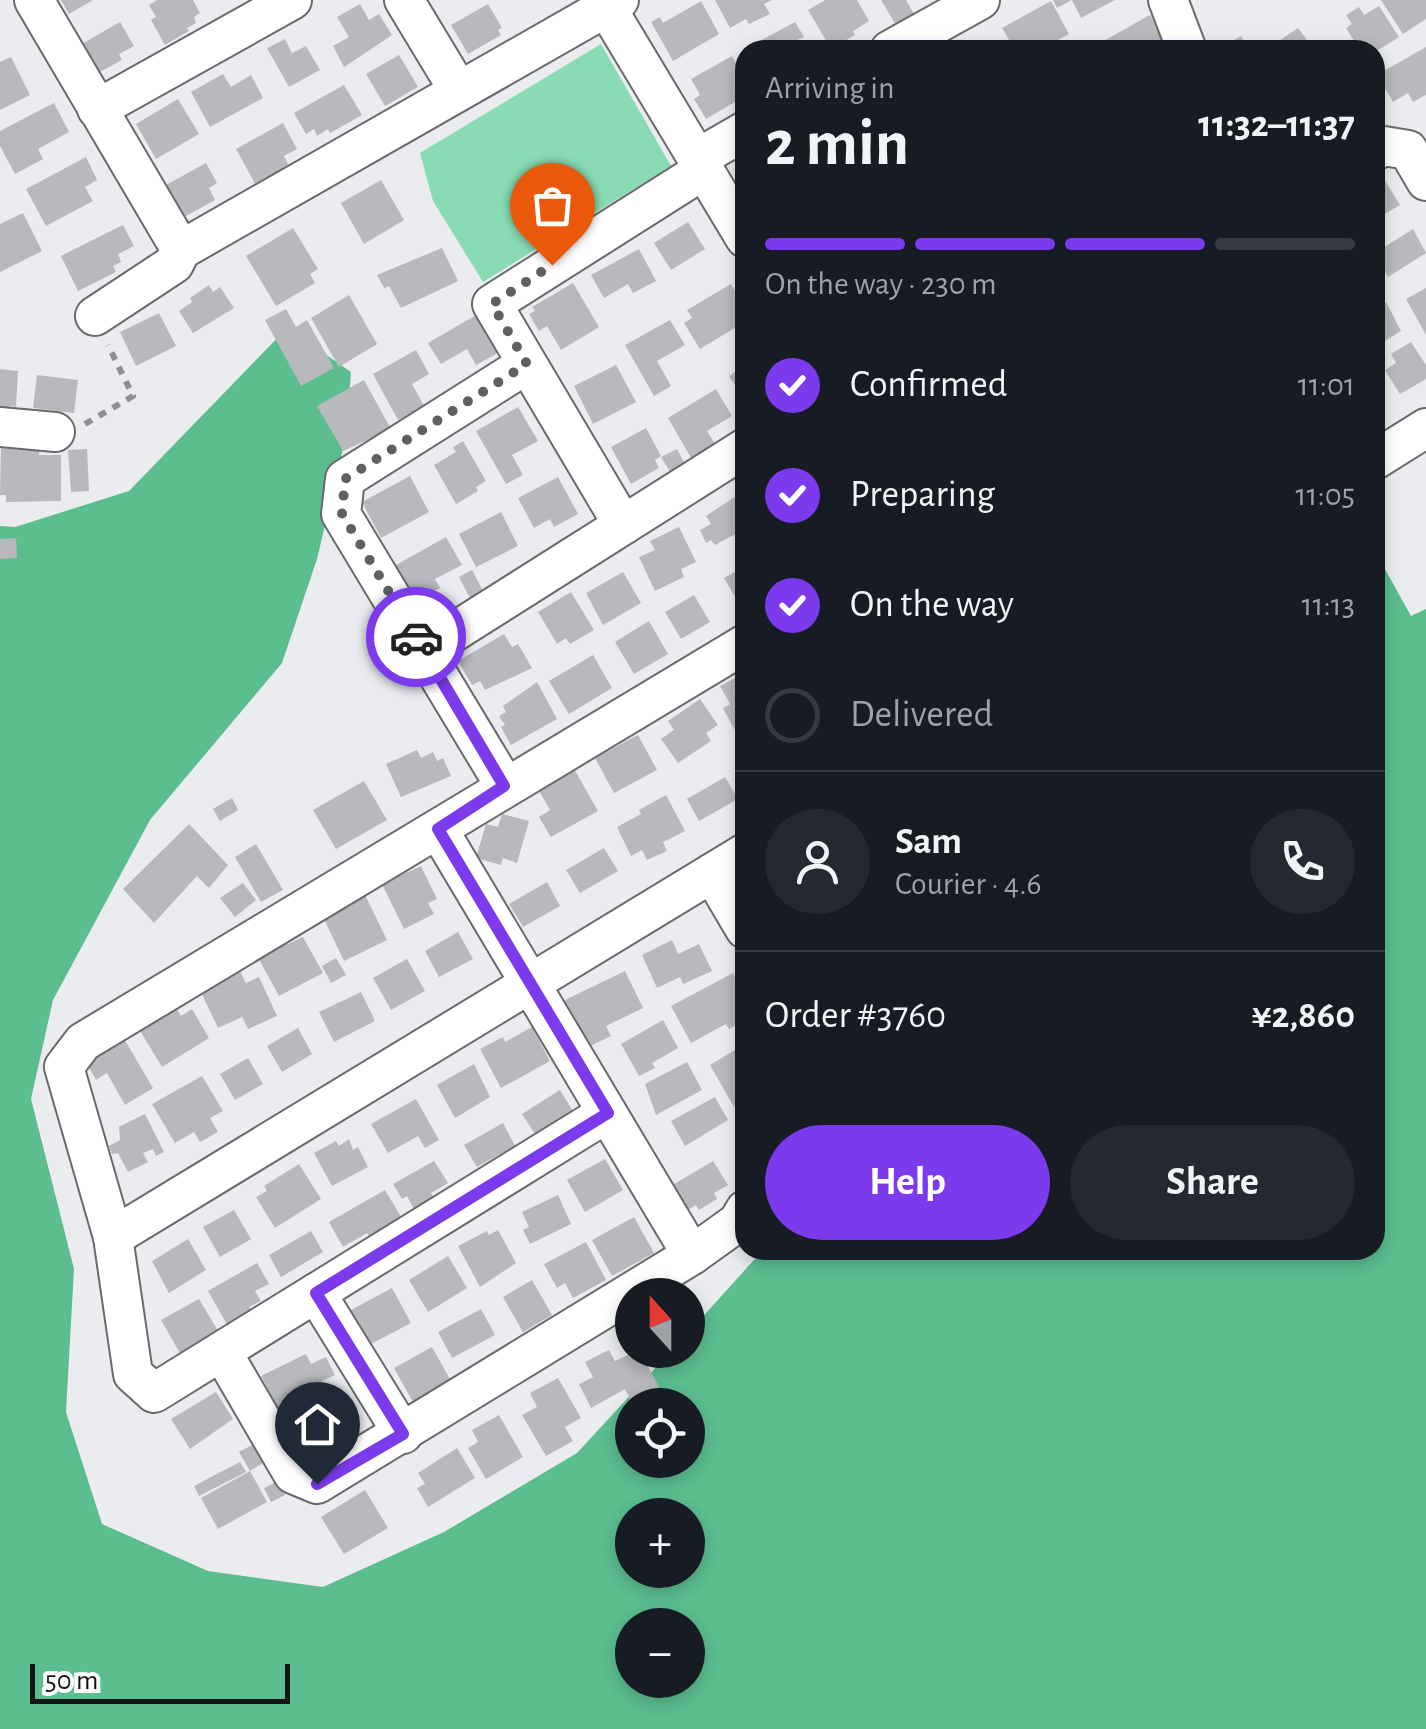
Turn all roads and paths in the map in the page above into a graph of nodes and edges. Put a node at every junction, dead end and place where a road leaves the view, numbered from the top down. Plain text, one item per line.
1 (34, 0) edge
2 (292, 0) edge
3 (404, 0) edge
4 (980, 0) edge
5 (1168, 0) edge
6 (609, 2) edge
7 (908, 40) edge
8 (1183, 40) edge
9 (459, 91) junction
10 (97, 110) junction
11 (735, 138) edge
12 (701, 164) junction
13 (735, 221) edge
14 (180, 250) junction
15 (95, 316) joint
16 (527, 364) junction
17 (0, 427) edge
18 (1426, 428) edge
19 (54, 432) joint
20 (1385, 454) edge
21 (735, 455) edge
22 (623, 525) junction
23 (424, 650) junction
24 (735, 650) edge
25 (504, 786) junction
26 (438, 829) junction
27 (735, 858) edge
28 (712, 873) junction
29 (735, 912) edge
30 (530, 983) junction
31 (608, 1113) junction
32 (735, 1224) edge
33 (113, 1237) junction
34 (692, 1255) junction
35 (316, 1293) junction
36 (222, 1352) junction
37 (403, 1434) junction

1 - 10 street
2 - 10 street
3 - 9 street
4 - 7 street
5 - 8 street
6 - 9 street
6 - 12 street
9 - 14 street
10 - 14 street
11 - 12 street
12 - 13 street
12 - 16 street
14 - 15 street
15 - 19 path
16 - 22 street
16 - 23 street
17 - 19 street
18 - 20 street
21 - 22 street
22 - 23 street
23 - 25 street
24 - 25 street
25 - 26 street
26 - 30 street
26 - 33 street
27 - 28 street
28 - 29 street
28 - 30 street
30 - 31 street
30 - 33 street
31 - 34 street
31 - 35 street
32 - 34 street
33 - 36 street
34 - 37 street
35 - 36 street
35 - 37 street
36 - 37 street

